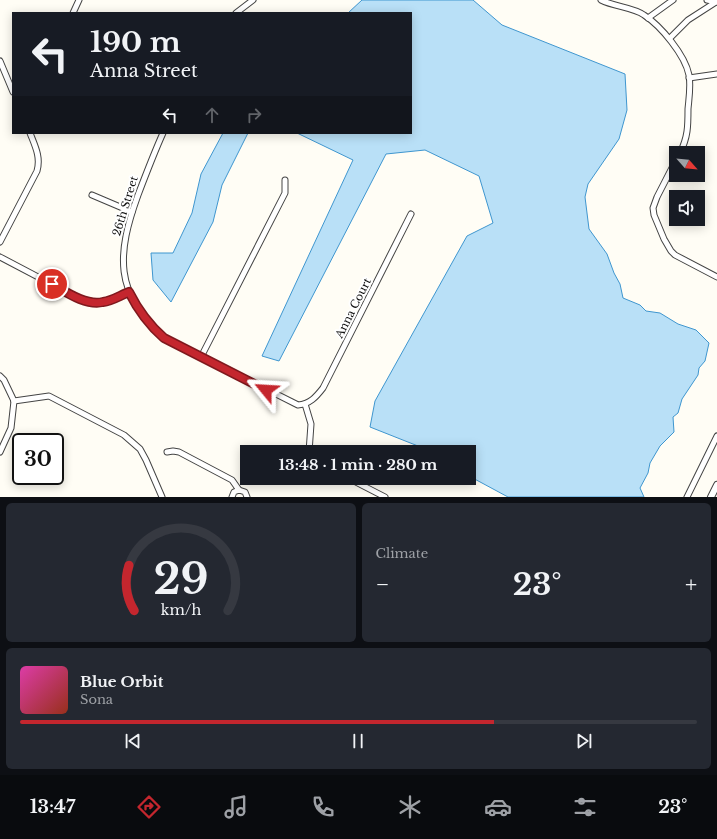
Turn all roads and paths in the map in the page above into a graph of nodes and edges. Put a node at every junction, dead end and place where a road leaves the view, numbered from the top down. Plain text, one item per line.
1 (79, 0) edge
2 (253, 0) edge
3 (673, 0) edge
4 (707, 0) edge
5 (605, 1) edge
6 (716, 2) edge
7 (73, 12) edge
8 (237, 12) edge
9 (648, 18) junction
10 (670, 38) junction
11 (0, 61) edge
12 (717, 74) edge
13 (689, 78) junction
14 (12, 90) edge
15 (30, 134) edge
16 (162, 134) edge
17 (683, 146) edge
18 (669, 174) edge
19 (286, 180) dead end
20 (92, 194) dead end
21 (132, 212) junction
22 (411, 214) dead end
23 (0, 242) edge
24 (0, 257) edge
25 (717, 277) edge
26 (128, 289) junction
27 (201, 357) junction
28 (0, 376) edge
29 (14, 401) junction
30 (305, 404) junction
31 (717, 436) edge
32 (309, 445) edge
33 (0, 452) edge
34 (166, 452) dead end
35 (362, 485) edge
36 (717, 485) edge
37 (239, 490) junction
38 (162, 497) edge
39 (232, 497) edge
40 (247, 497) edge
41 (385, 497) edge
42 (687, 497) edge
43 (711, 497) edge

1 - 7 street
2 - 8 street
3 - 9 street
4 - 6 street
5 - 9 street
6 - 10 street
9 - 10 street
10 - 13 street
11 - 14 street
12 - 13 street
13 - 17 street
15 - 23 street
16 - 21 street, 26th Street
18 - 25 street
19 - 27 street
20 - 21 street
21 - 26 street, 26th Street
22 - 30 street, Anna Court
24 - 26 street
26 - 27 street, 26th Street
27 - 30 street, 26th Street
28 - 29 street
29 - 33 street
29 - 38 street
30 - 32 street
31 - 42 street
34 - 37 street
35 - 41 street
36 - 43 street
37 - 39 street
37 - 40 street

